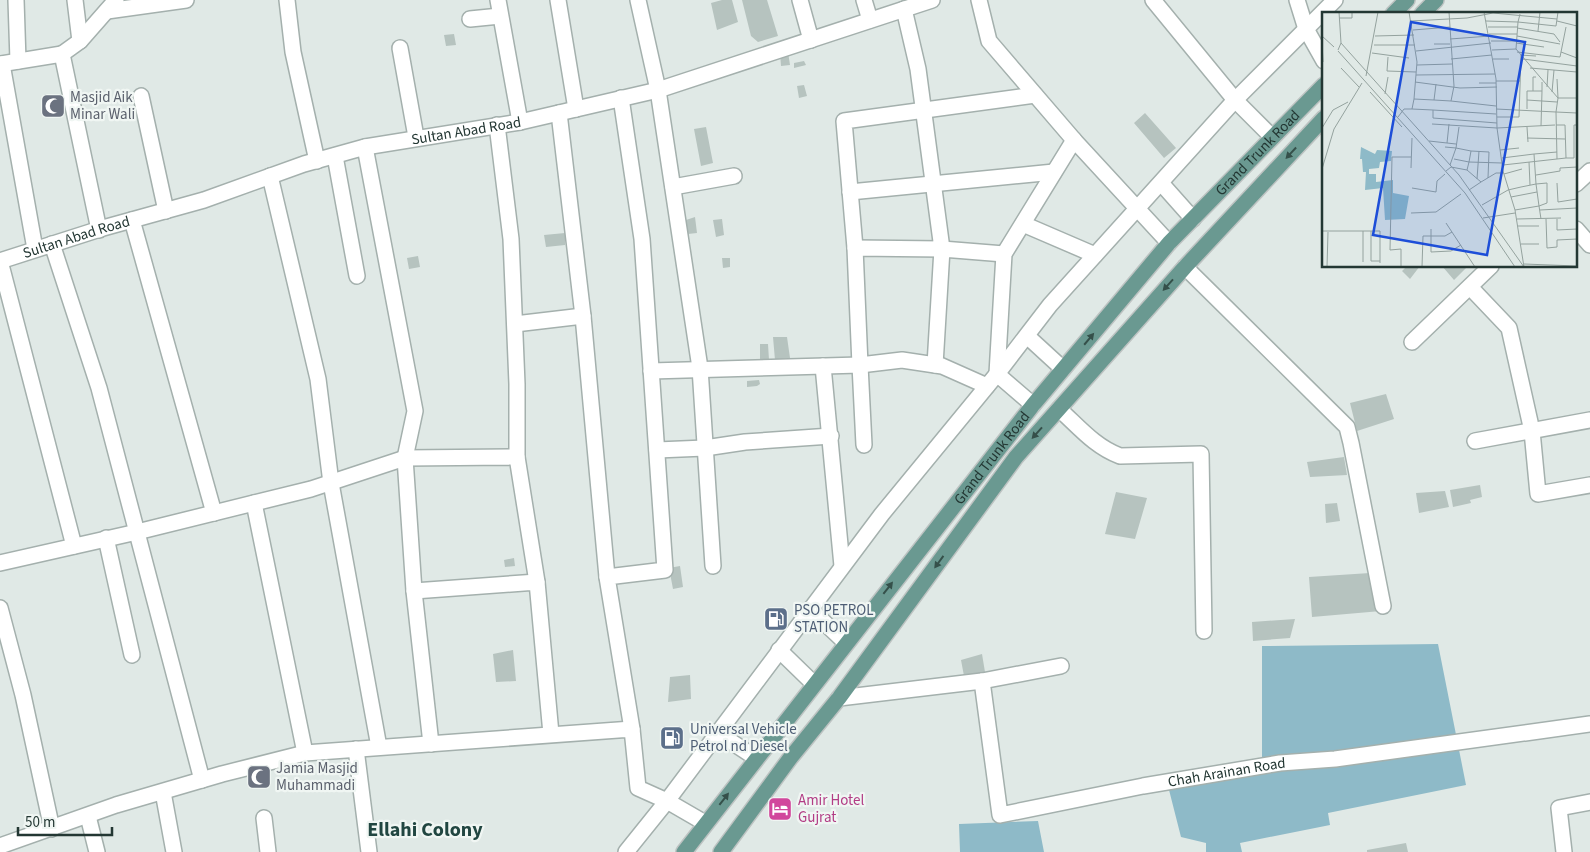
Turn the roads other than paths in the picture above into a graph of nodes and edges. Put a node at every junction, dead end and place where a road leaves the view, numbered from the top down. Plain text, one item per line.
1 (16, 0) edge
2 (75, 0) edge
3 (186, 0) edge
4 (287, 0) edge
5 (498, 0) edge
6 (558, 0) edge
7 (638, 0) edge
8 (800, 0) edge
9 (864, 0) edge
10 (980, 0) edge
11 (1153, 0) edge
12 (1297, 0) edge
13 (1336, 0) edge
14 (1407, 0) edge
15 (1436, 0) edge
16 (924, 1) edge
17 (106, 7) edge
18 (904, 10) junction
19 (1324, 12) edge
20 (1395, 12) edge
21 (1424, 12) edge
22 (1322, 14) edge
23 (500, 16) junction
24 (470, 19) dead end
25 (870, 20) junction
26 (1306, 29) junction
27 (811, 40) junction
28 (80, 41) junction
29 (400, 48) dead end
30 (62, 54) junction
31 (1322, 57) edge
32 (18, 61) junction
33 (1, 64) edge
34 (1322, 86) edge
35 (658, 90) junction
36 (1035, 95) junction
37 (141, 96) dead end
38 (621, 98) junction
39 (1235, 100) junction
40 (576, 109) junction
41 (924, 110) junction
42 (559, 113) junction
43 (1322, 120) edge
44 (520, 122) junction
45 (497, 125) junction
46 (416, 137) junction
47 (1272, 137) junction
48 (1074, 140) junction
49 (365, 147) junction
50 (335, 156) junction
51 (317, 161) junction
52 (1590, 171) edge
53 (1054, 172) junction
54 (270, 176) junction
55 (734, 176) dead end
56 (1578, 182) edge
57 (933, 183) junction
58 (1161, 183) junction
59 (673, 187) junction
60 (850, 192) junction
61 (1138, 209) junction
62 (166, 210) junction
63 (1193, 219) junction
64 (132, 220) junction
65 (1022, 224) junction
66 (98, 230) junction
67 (1578, 231) edge
68 (1169, 243) junction
69 (52, 244) junction
70 (1590, 245) edge
71 (855, 248) junction
72 (942, 249) junction
73 (35, 250) junction
74 (1004, 254) junction
75 (1095, 255) junction
76 (0, 261) edge
77 (1185, 267) junction
78 (1490, 268) edge
79 (357, 276) dead end
80 (1470, 287) junction
81 (583, 316) junction
82 (515, 324) junction
83 (1027, 336) junction
84 (1412, 342) dead end
85 (860, 365) junction
86 (936, 365) junction
87 (823, 366) junction
88 (1064, 367) junction
89 (700, 368) junction
90 (651, 371) junction
91 (998, 374) junction
92 (1084, 381) junction
93 (987, 386) junction
94 (1033, 405) junction
95 (1059, 409) junction
96 (1590, 420) edge
97 (1532, 431) junction
98 (831, 436) junction
99 (1476, 441) dead end
100 (864, 445) dead end
101 (705, 448) junction
102 (657, 450) junction
103 (517, 457) junction
104 (406, 458) junction
105 (330, 483) junction
106 (1590, 485) edge
107 (254, 502) junction
108 (214, 513) junction
109 (137, 532) junction
110 (106, 538) junction
111 (74, 546) junction
112 (0, 562) edge
113 (713, 566) dead end
114 (842, 566) junction
115 (607, 577) junction
116 (537, 582) junction
117 (414, 591) junction
118 (1383, 606) dead end
119 (0, 608) edge
120 (810, 609) junction
121 (1204, 631) dead end
122 (846, 642) junction
123 (779, 650) junction
124 (132, 655) dead end
125 (1061, 666) dead end
126 (982, 681) junction
127 (814, 684) junction
128 (840, 698) junction
129 (1590, 724) edge
130 (632, 729) junction
131 (718, 733) junction
132 (551, 734) junction
133 (431, 744) junction
134 (380, 747) junction
135 (356, 749) junction
136 (305, 753) junction
137 (756, 758) junction
138 (202, 780) junction
139 (163, 792) junction
140 (668, 801) junction
141 (1590, 802) edge
142 (88, 816) junction
143 (264, 818) dead end
144 (705, 823) junction
145 (52, 828) junction
146 (0, 846) edge
147 (96, 852) edge
148 (174, 852) edge
149 (268, 852) edge
150 (369, 852) edge
151 (626, 852) edge
152 (684, 852) edge
153 (721, 852) edge
154 (1564, 852) edge

1 - 32 street
2 - 28 street
3 - 17 street
4 - 51 street
5 - 23 street
6 - 40 street
7 - 35 street
8 - 27 street
9 - 25 street
10 - 36 street
11 - 39 street
12 - 26 street
13 - 19 street
14 - 20 main road
15 - 21 main road
16 - 18 street, Sultan Abad Road
17 - 28 street
18 - 25 street, Sultan Abad Road
18 - 41 street
22 - 26 street
23 - 24 street
23 - 44 street
25 - 27 street, Sultan Abad Road
26 - 31 street
26 - 39 street
27 - 35 street, Sultan Abad Road
28 - 30 street
29 - 46 street
30 - 32 street
30 - 66 street
32 - 33 street
33 - 73 street
34 - 47 main road, Grand Trunk Road
35 - 38 street, Sultan Abad Road
35 - 59 street
36 - 41 street
36 - 48 street
37 - 62 street
38 - 40 street, Sultan Abad Road
38 - 90 street
39 - 47 street
39 - 58 street
40 - 42 street, Sultan Abad Road
41 - 57 street
41 - 60 street
42 - 44 street, Sultan Abad Road
42 - 81 street
43 -> 77 main road, Grand Trunk Road
44 - 45 street, Sultan Abad Road
45 - 46 street, Sultan Abad Road
45 - 82 street
46 - 49 street, Sultan Abad Road
47 - 63 main road, Grand Trunk Road
48 - 53 street
48 - 61 street
49 - 50 street, Sultan Abad Road
49 - 104 street
50 - 51 street, Sultan Abad Road
50 - 79 street
51 - 54 street, Sultan Abad Road
52 - 56 street
53 - 57 street
53 - 65 street
54 - 62 street, Sultan Abad Road
54 - 105 street
55 - 59 street
57 - 60 street
57 - 72 street
58 - 61 street
58 - 63 street
59 - 89 street
60 - 71 street
61 - 68 street
61 - 75 street
62 - 64 street, Sultan Abad Road
63 - 68 main road, Grand Trunk Road
64 - 66 street, Sultan Abad Road
64 - 108 street
65 - 74 street
65 - 75 street
66 - 69 street, Sultan Abad Road
67 - 70 street
88 -> 68 main road, Grand Trunk Road
69 - 73 street, Sultan Abad Road
69 - 109 street
71 - 72 street
71 - 85 street
72 - 74 street
72 - 86 street
73 - 76 street, Sultan Abad Road
74 - 91 street
75 - 83 street
76 - 111 street
77 -> 92 main road, Grand Trunk Road
77 - 118 street
78 - 80 street
80 - 84 street
80 - 97 street
81 - 82 street
81 - 115 street
82 - 103 street
83 - 88 street
83 - 91 street
85 - 86 street
85 - 87 street
85 - 100 street
86 - 93 street
87 - 89 street
87 - 98 street
88 - 92 main road
88 - 94 main road, Grand Trunk Road
89 - 90 street
89 - 101 street
90 - 102 street
91 - 93 street
91 - 94 street
92 - 95 main road, Grand Trunk Road
93 - 114 street
122 -> 94 main road, Grand Trunk Road
95 - 121 street
95 -> 128 main road, Grand Trunk Road
96 - 97 street
97 - 99 street
97 - 106 street
98 - 101 street
98 - 114 street
101 - 102 street
101 - 113 street
102 - 115 street
103 - 104 street
103 - 116 street
104 - 105 street
104 - 117 street
105 - 107 street
105 - 134 street
107 - 108 street
107 - 136 street
108 - 109 street
109 - 110 street
109 - 138 street
110 - 111 street
110 - 124 street
111 - 112 street
114 - 120 street
115 - 130 street
116 - 117 street
116 - 132 street
117 - 133 street
119 - 145 street
120 - 122 street
120 - 123 street
122 - 127 main road, Grand Trunk Road
123 - 127 street
123 - 131 street
125 - 126 street
126 - 128 street
126 - 129 street, Chah Arainan Road
127 - 137 main road, Grand Trunk Road
128 - 153 main road, Grand Trunk Road
130 - 132 street
130 - 140 street
131 - 137 street
131 - 140 street
132 - 133 street
133 - 134 street
134 - 135 street
135 - 136 street
135 - 150 street
136 - 138 street
144 -> 137 main road, Grand Trunk Road
138 - 139 street
139 - 142 street
139 - 148 street
140 - 144 street
140 - 151 street
141 - 154 street
142 - 145 street
142 - 147 street
143 - 149 street
144 - 152 main road, Grand Trunk Road
145 - 146 street

